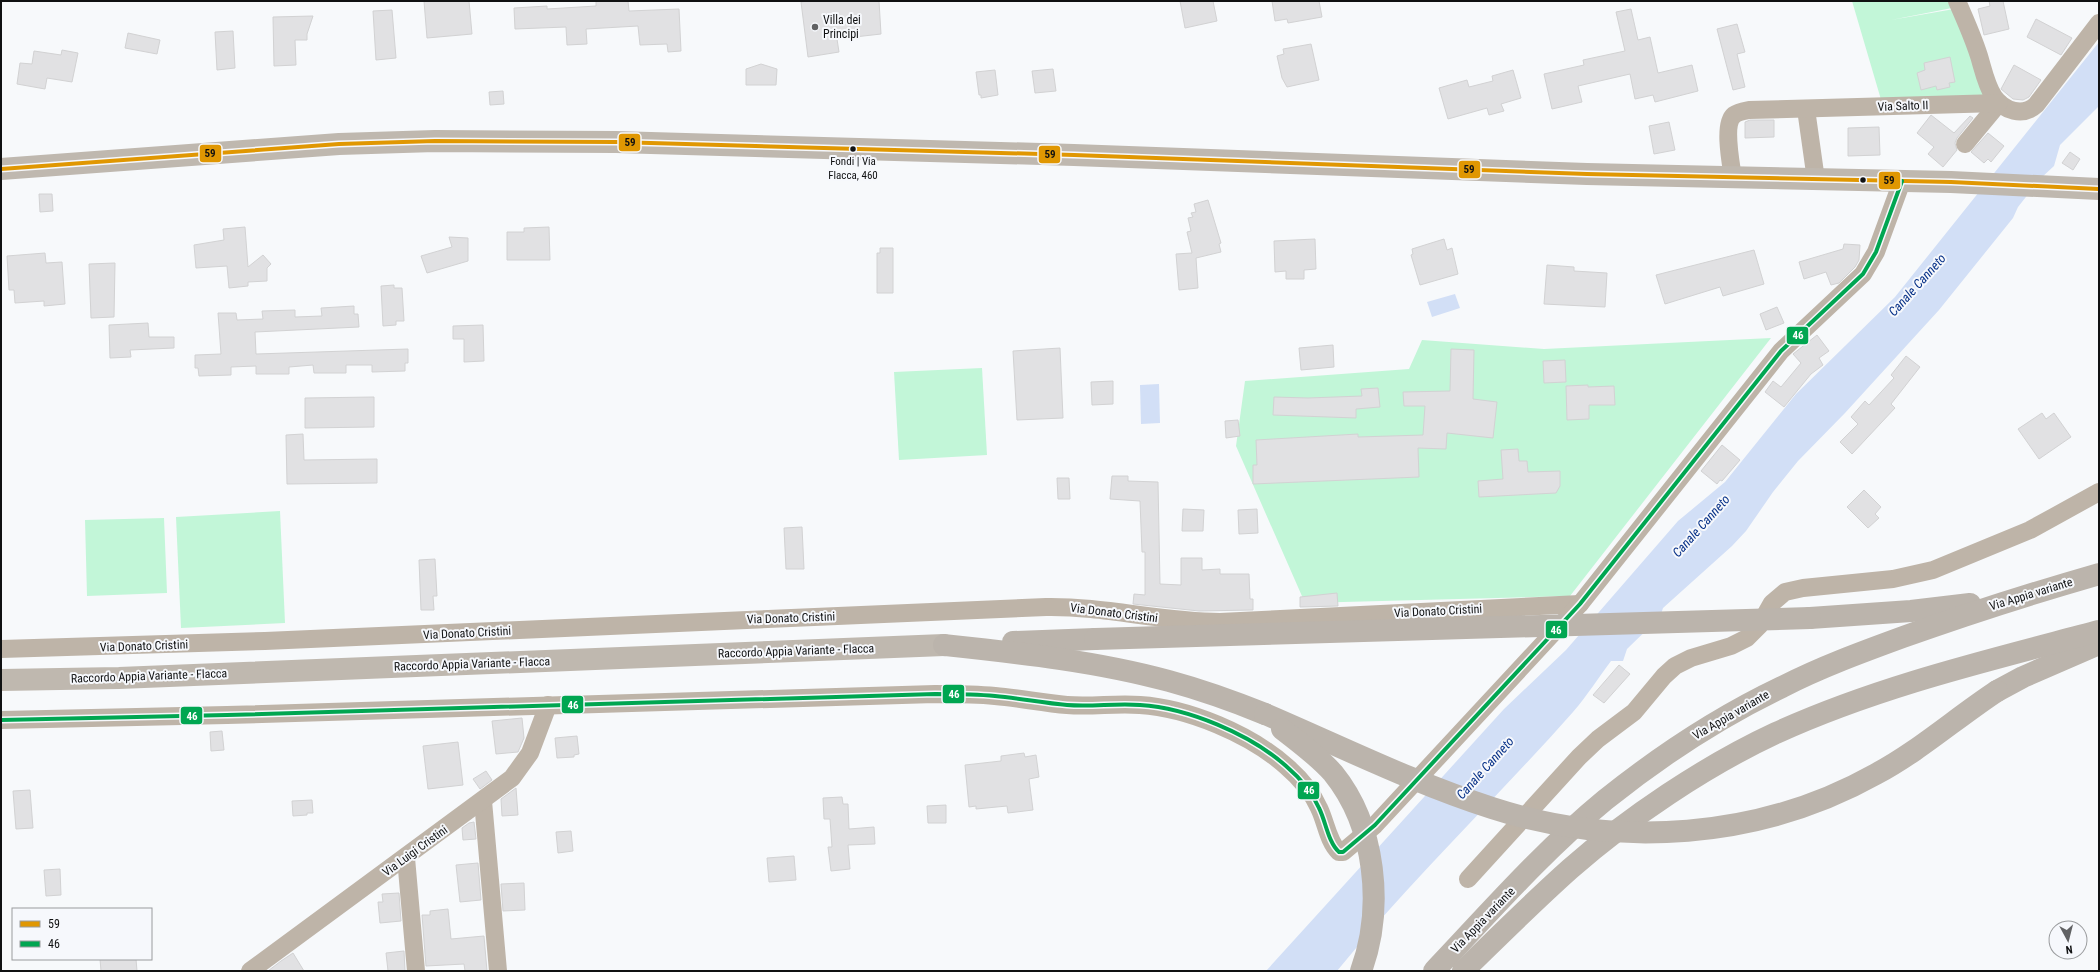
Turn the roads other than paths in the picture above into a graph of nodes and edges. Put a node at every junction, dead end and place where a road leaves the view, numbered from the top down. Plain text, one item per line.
1 (1957, 1) edge
2 (2099, 23) edge
3 (1999, 103) junction
4 (1806, 109) junction
5 (1965, 144) dead end
6 (1, 169) edge
7 (1733, 178) junction
8 (1816, 180) junction
9 (1902, 181) junction
10 (2099, 189) edge
11 (2099, 492) edge
12 (2099, 574) edge
13 (2021, 596) junction
14 (1580, 604) junction
15 (2099, 631) edge
16 (2099, 644) edge
17 (944, 645) junction
18 (1, 650) edge
19 (1, 680) edge
20 (548, 705) junction
21 (1265, 714) junction
22 (1, 720) edge
23 (483, 801) junction
24 (406, 858) junction
25 (1468, 879) dead end
26 (250, 971) edge
27 (416, 971) edge
28 (498, 971) edge
29 (1361, 971) edge
30 (1434, 971) edge
31 (1463, 971) edge

1 - 3 street
2 - 3 street
3 - 4 street, Via Salto II
3 - 5 street
4 - 7 street, Via Salto II
4 - 8 street
6 - 7 main road
7 - 8 main road
8 - 9 main road
9 - 10 main road
9 - 14 street
11 - 25 street
12 - 13 highway, Via Appia variante
13 - 17 highway, bridge
13 - 30 highway, Via Appia variante
14 - 18 street, Via Donato Cristini
14 - 20 street
15 - 31 highway, Via Appia variante
16 - 21 highway, bridge
17 - 19 main road, Raccordo Appia Variante - Flacca
17 - 21 highway
20 - 22 street
20 - 23 street, Via Luigi Cristini
21 - 29 highway, bridge
23 - 24 street, Via Luigi Cristini
23 - 28 street
24 - 26 street, Via Luigi Cristini
24 - 27 street

